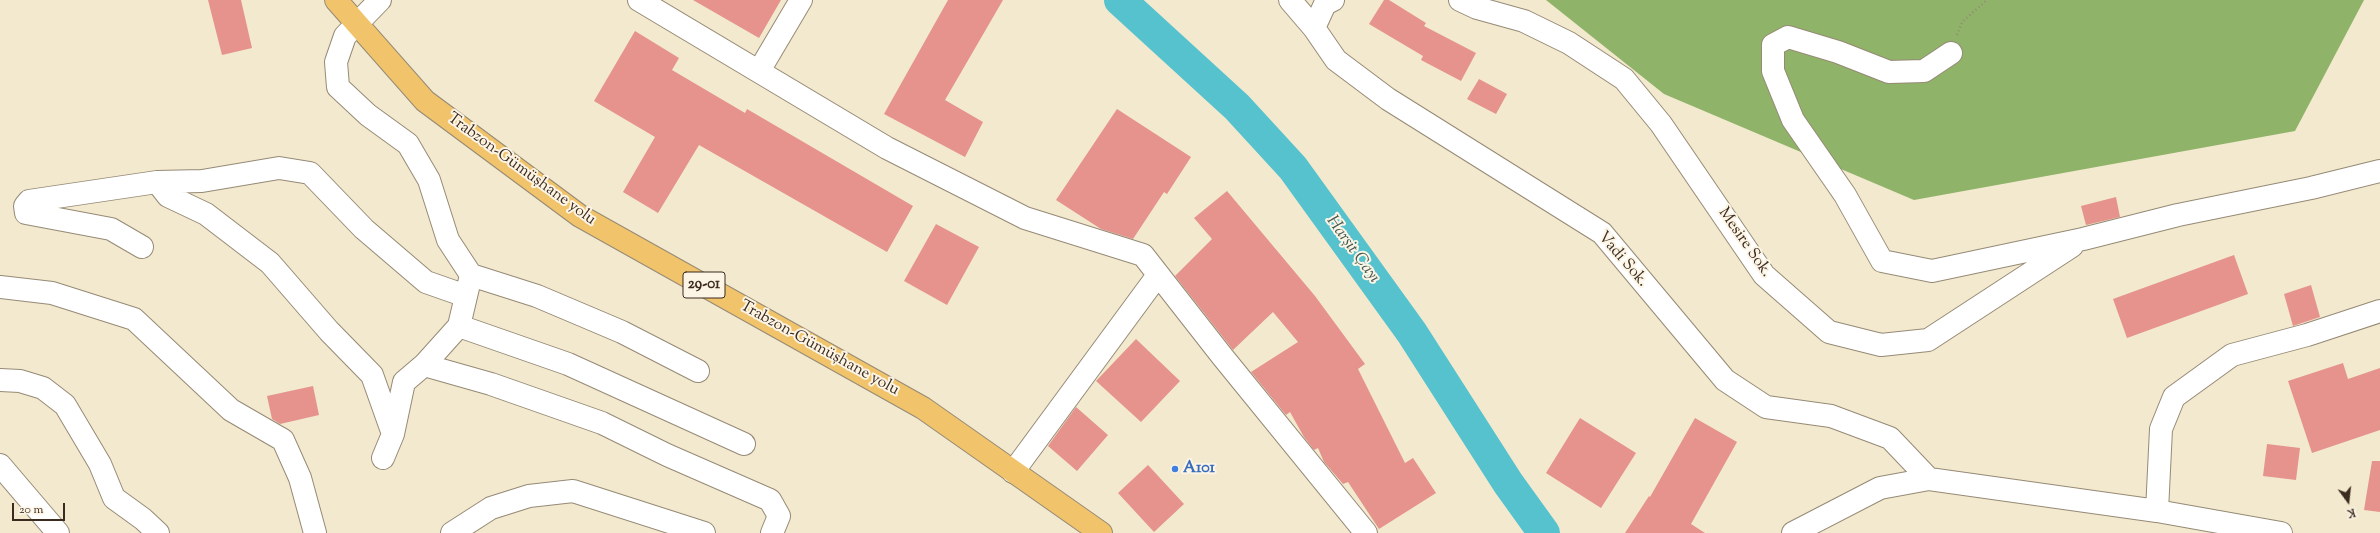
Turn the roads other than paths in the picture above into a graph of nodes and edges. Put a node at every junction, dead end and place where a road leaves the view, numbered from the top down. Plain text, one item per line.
1 (336, 0) edge
2 (380, 0) edge
3 (639, 0) edge
4 (802, 0) edge
5 (1290, 0) edge
6 (1460, 0) edge
7 (1329, 2) edge
8 (357, 24) junction
9 (1314, 28) junction
10 (1951, 53) road end
11 (759, 72) junction
12 (2380, 170) edge
13 (157, 182) junction
14 (2083, 239) junction
15 (142, 247) dead end
16 (471, 275) junction
17 (1158, 275) junction
18 (0, 287) edge
19 (466, 296) junction
20 (2380, 311) edge
21 (459, 326) junction
22 (424, 365) junction
23 (698, 371) dead end
24 (0, 380) edge
25 (393, 434) junction
26 (744, 444) dead end
27 (383, 458) dead end
28 (0, 465) edge
29 (1013, 472) junction
30 (1929, 479) junction
31 (2157, 511) junction
32 (694, 531) edge
33 (58, 533) edge
34 (158, 533) edge
35 (315, 533) edge
36 (452, 533) edge
37 (772, 533) edge
38 (1101, 533) edge
39 (1366, 533) edge
40 (1793, 533) edge
41 (2281, 533) edge

1 - 8 main road, Trabzon-Gümüşhane yolu / 29-01
2 - 8 street
3 - 11 street
4 - 11 street
5 - 9 street, Vadi Sok.
6 - 14 street, Mesire Sok.
7 - 9 street
8 - 16 street
8 - 29 main road, Trabzon-Gümüşhane yolu / 29-01
9 - 30 street, Vadi Sok.
10 - 14 street
11 - 17 street
12 - 14 street
13 - 15 street
13 - 19 street
13 - 25 street
16 - 19 street
16 - 23 street
17 - 29 street
17 - 39 street
18 - 35 street
19 - 21 street
20 - 31 street
21 - 22 street
21 - 26 street
22 - 25 street
22 - 37 street
24 - 34 street
25 - 27 street
28 - 33 street
29 - 38 main road, Trabzon-Gümüşhane yolu / 29-01
30 - 31 street
30 - 40 street
31 - 41 street
32 - 36 street

